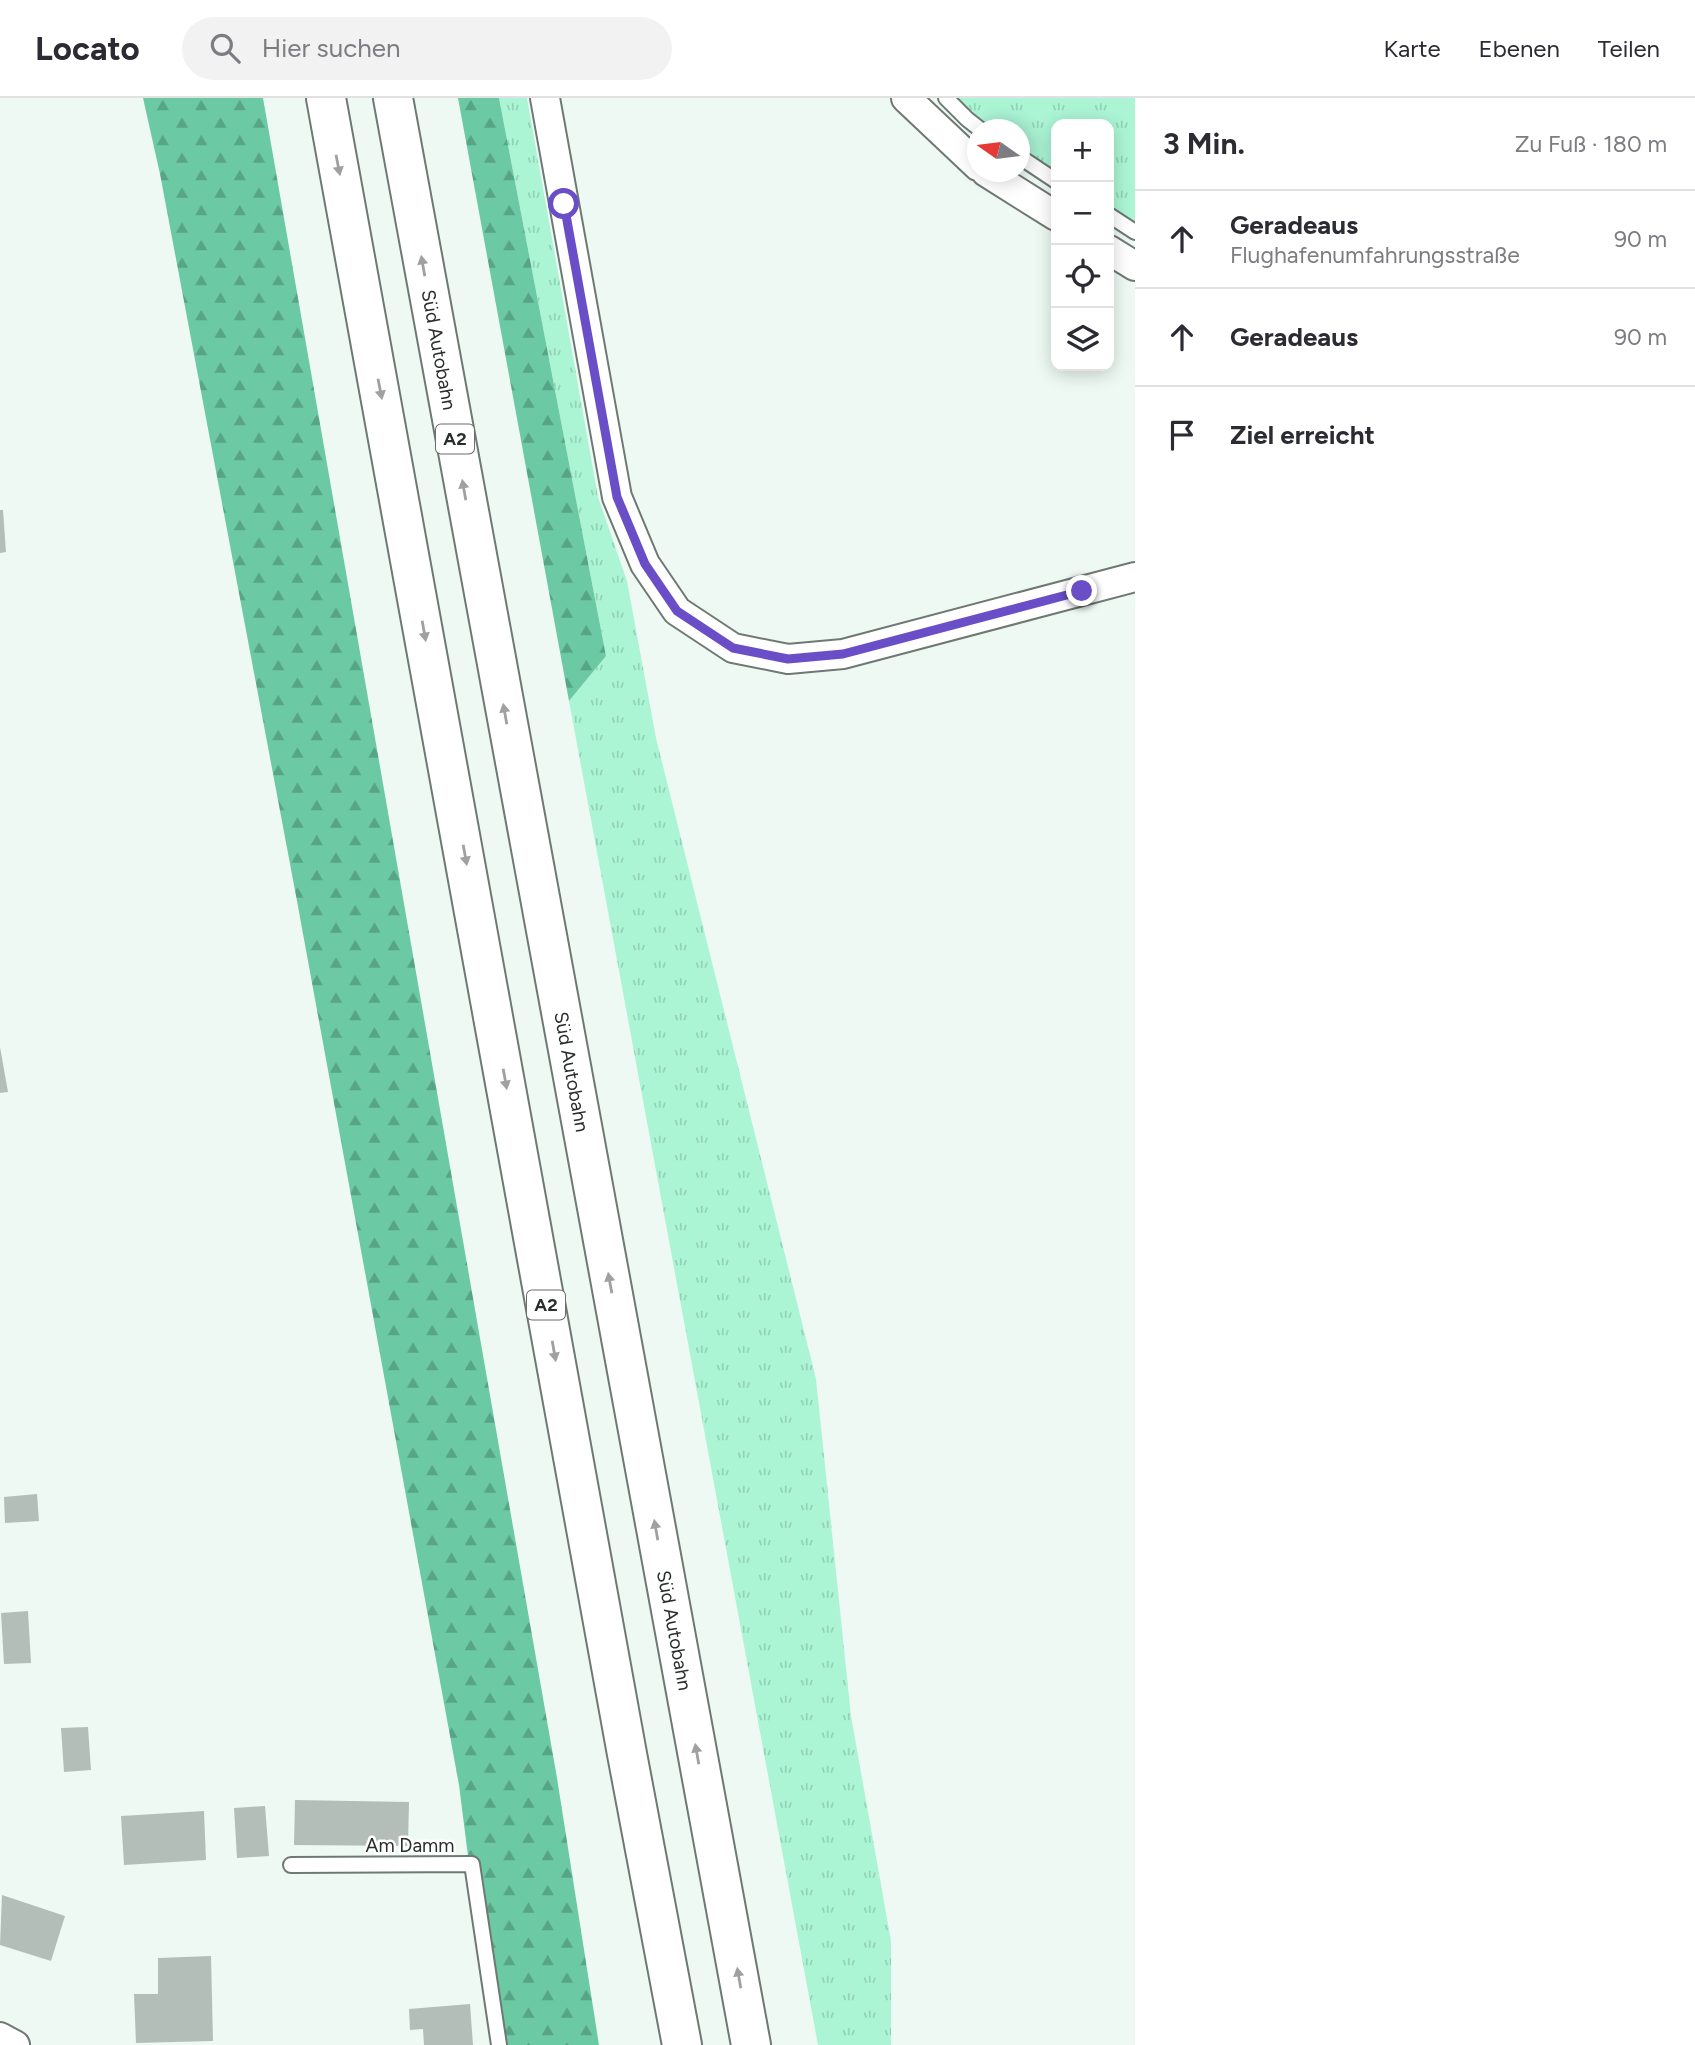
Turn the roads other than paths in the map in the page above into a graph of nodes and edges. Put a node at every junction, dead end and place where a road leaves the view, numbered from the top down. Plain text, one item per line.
1 (326, 98) edge
2 (393, 98) edge
3 (545, 98) edge
4 (906, 98) edge
5 (946, 98) edge
6 (967, 119) edge
7 (967, 156) edge
8 (1030, 164) edge
9 (1051, 178) edge
10 (1002, 182) edge
11 (1051, 213) edge
12 (1114, 218) edge
13 (1135, 232) edge
14 (1114, 253) edge
15 (1135, 267) edge
16 (1135, 577) edge
17 (291, 1865) dead end
18 (0, 2037) edge
19 (15, 2045) edge
20 (499, 2045) edge
21 (682, 2045) edge
22 (751, 2045) edge

1 -> 21 highway, A2
22 -> 2 highway, Süd Autobahn / A2
3 - 16 street
4 - 7 street
5 - 6 lane
8 - 9 lane
10 - 11 street
12 - 13 lane
14 - 15 street
17 - 20 lane, Am Damm
18 - 19 street

